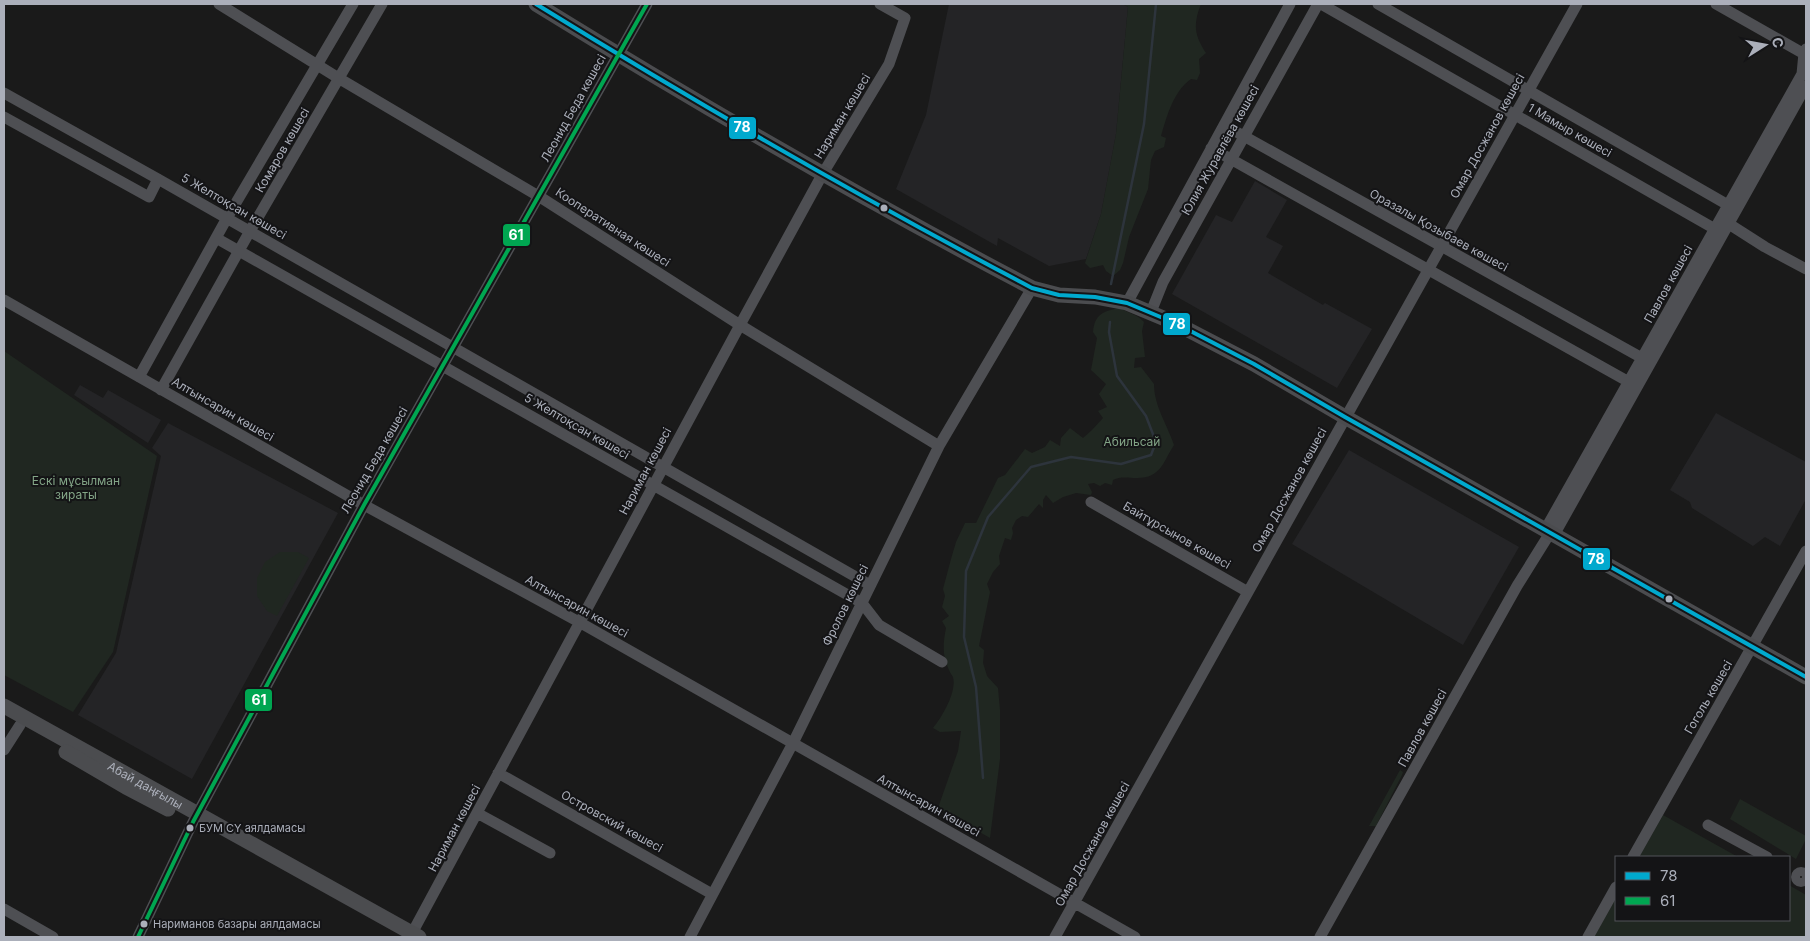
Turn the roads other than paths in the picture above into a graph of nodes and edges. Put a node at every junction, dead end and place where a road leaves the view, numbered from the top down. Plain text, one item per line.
1 (220, 4) edge
2 (353, 4) edge
3 (382, 4) edge
4 (536, 4) edge
5 (648, 4) edge
6 (880, 4) edge
7 (1290, 4) edge
8 (1319, 4) edge
9 (1378, 4) edge
10 (1577, 4) edge
11 (1716, 4) edge
12 (1805, 52) edge
13 (618, 55) junction
14 (317, 64) junction
15 (340, 79) junction
16 (1806, 86) edge
17 (1529, 90) junction
18 (4, 93) edge
19 (1515, 114) junction
20 (4, 117) edge
21 (1224, 125) junction
22 (1244, 136) junction
23 (1211, 148) junction
24 (1231, 159) junction
25 (822, 175) junction
26 (158, 179) junction
27 (540, 197) junction
28 (1728, 205) junction
29 (227, 218) junction
30 (1729, 224) junction
31 (1715, 229) junction
32 (250, 231) junction
33 (216, 238) junction
34 (1441, 246) junction
35 (239, 250) junction
36 (1806, 269) edge
37 (1428, 270) junction
38 (1032, 288) junction
39 (4, 300) edge
40 (1126, 303) junction
41 (1151, 312) junction
42 (740, 324) junction
43 (454, 348) junction
44 (1642, 358) junction
45 (444, 366) junction
46 (139, 377) junction
47 (1629, 382) junction
48 (161, 390) junction
49 (1345, 417) junction
50 (938, 446) junction
51 (663, 467) junction
52 (653, 485) junction
53 (1091, 502) dead end
54 (364, 505) junction
55 (1550, 533) junction
56 (1806, 551) edge
57 (870, 585) junction
58 (1248, 592) junction
59 (862, 603) junction
60 (579, 622) junction
61 (1752, 647) junction
62 (942, 662) dead end
63 (1806, 678) edge
64 (4, 706) edge
65 (4, 716) edge
66 (20, 725) junction
67 (792, 743) junction
68 (4, 750) edge
69 (498, 773) junction
70 (477, 813) junction
71 (196, 818) junction
72 (1708, 825) dead end
73 (550, 853) dead end
74 (1634, 856) edge
75 (1765, 856) edge
76 (1615, 889) edge
77 (712, 894) junction
78 (1075, 903) junction
79 (4, 908) edge
80 (410, 936) edge
81 (54, 937) edge
82 (138, 937) edge
83 (690, 937) edge
84 (1055, 937) edge
85 (1135, 937) edge
86 (1320, 937) edge
87 (1588, 937) edge

1 - 14 street, Кооперативная көшесі
2 - 14 street, Комаров көшесі
3 - 15 street, Комаров көшесі
4 - 13 main road
5 - 13 street, Леонид Беда көшесі
6 - 25 street, Нариман көшесі
7 - 21 street, Юлия Журавлёва көшесі
8 - 19 street, 1 Мамыр көшесі
8 - 22 street, Юлия Журавлёва көшесі
9 - 17 street, 1 Мамыр көшесі
10 - 17 street, Омар Досжанов көшесі
11 - 12 street
12 - 28 street, Павлов көшесі
13 - 25 main road
13 - 27 street, Леонид Беда көшесі
14 - 15 street, Кооперативная көшесі
14 - 29 street, Комаров көшесі
15 - 27 street, Кооперативная көшесі
15 - 32 street, Комаров көшесі
16 - 30 street, Павлов көшесі
17 - 19 street, Омар Досжанов көшесі
17 - 28 street, 1 Мамыр көшесі
18 - 26 street, 5 Желтоқсан көшесі
19 - 31 street, 1 Мамыр көшесі
19 - 34 street, Омар Досжанов көшесі
20 - 26 street
21 - 22 street, Оразалы Қозыбаев көшесі
21 - 23 street, Юлия Журавлёва көшесі
22 - 24 street, Юлия Журавлёва көшесі
22 - 34 street, Оразалы Қозыбаев көшесі
23 - 24 street
23 - 40 street, Юлия Журавлёва көшесі
24 - 37 street
24 - 41 street, Юлия Журавлёва көшесі
25 - 38 main road
25 - 42 street, Нариман көшесі
26 - 29 street, 5 Желтоқсан көшесі
27 - 42 street, Кооперативная көшесі
27 - 43 street, Леонид Беда көшесі
28 - 30 street
28 - 31 street, Павлов көшесі
29 - 32 street, 5 Желтоқсан көшесі
29 - 33 street, Комаров көшесі
30 - 31 street
30 - 36 street
30 - 55 street, Павлов көшесі
31 - 44 street, Павлов көшесі
32 - 35 street, Комаров көшесі
32 - 43 street, 5 Желтоқсан көшесі
33 - 35 street, 5 Желтоқсан көшесі
33 - 46 street, Комаров көшесі
34 - 37 street, Омар Досжанов көшесі
34 - 44 street, Оразалы Қозыбаев көшесі
35 - 45 street, 5 Желтоқсан көшесі
35 - 48 street, Комаров көшесі
37 - 47 street
37 - 49 street, Омар Досжанов көшесі
38 - 40 main road
38 - 50 street, Фролов көшесі
39 - 46 street, Алтынсарин көшесі
40 - 41 main road
41 - 49 main road
42 - 50 street, Кооперативная көшесі
42 - 51 street, Нариман көшесі
43 - 45 street, Леонид Беда көшесі
43 - 51 street, 5 Желтоқсан көшесі
44 - 47 street, Павлов көшесі
45 - 52 street, 5 Желтоқсан көшесі
45 - 54 street, Леонид Беда көшесі
46 - 48 street, Алтынсарин көшесі
47 - 55 street, Павлов көшесі
48 - 54 street, Алтынсарин көшесі
49 - 55 main road
49 - 58 street, Омар Досжанов көшесі
50 - 57 street, Фролов көшесі
51 - 52 street, Нариман көшесі
51 - 57 street, 5 Желтоқсан көшесі
52 - 59 street, 5 Желтоқсан көшесі
52 - 60 street, Нариман көшесі
53 - 58 street, Байтұрсынов көшесі
54 - 60 street, Алтынсарин көшесі
54 - 71 street, Леонид Беда көшесі
55 - 61 main road
55 - 86 street, Павлов көшесі
56 - 61 street, Гоголь көшесі
57 - 59 street, Фролов көшесі
58 - 78 street, Омар Досжанов көшесі
59 - 62 street, 5 Желтоқсан көшесі
59 - 67 street, Фролов көшесі
60 - 67 street, Алтынсарин көшесі
60 - 69 street, Нариман көшесі
61 - 63 main road
61 - 74 street, Гоголь көшесі
64 - 71 main road, Абай даңғылы
65 - 66 main road, Абай даңғылы
66 - 68 street
66 - 71 main road, Абай даңғылы
67 - 77 street, Фролов көшесі
67 - 78 street, Алтынсарин көшесі
69 - 70 street, Нариман көшесі
69 - 77 street, Островский көшесі
70 - 73 street
70 - 80 street, Нариман көшесі
71 - 80 main road, Абай даңғылы
71 - 82 street, Леонид Беда көшесі
72 - 75 street
76 - 87 street
77 - 83 street, Фролов көшесі
78 - 84 street, Омар Досжанов көшесі
78 - 85 street, Алтынсарин көшесі
79 - 81 street

